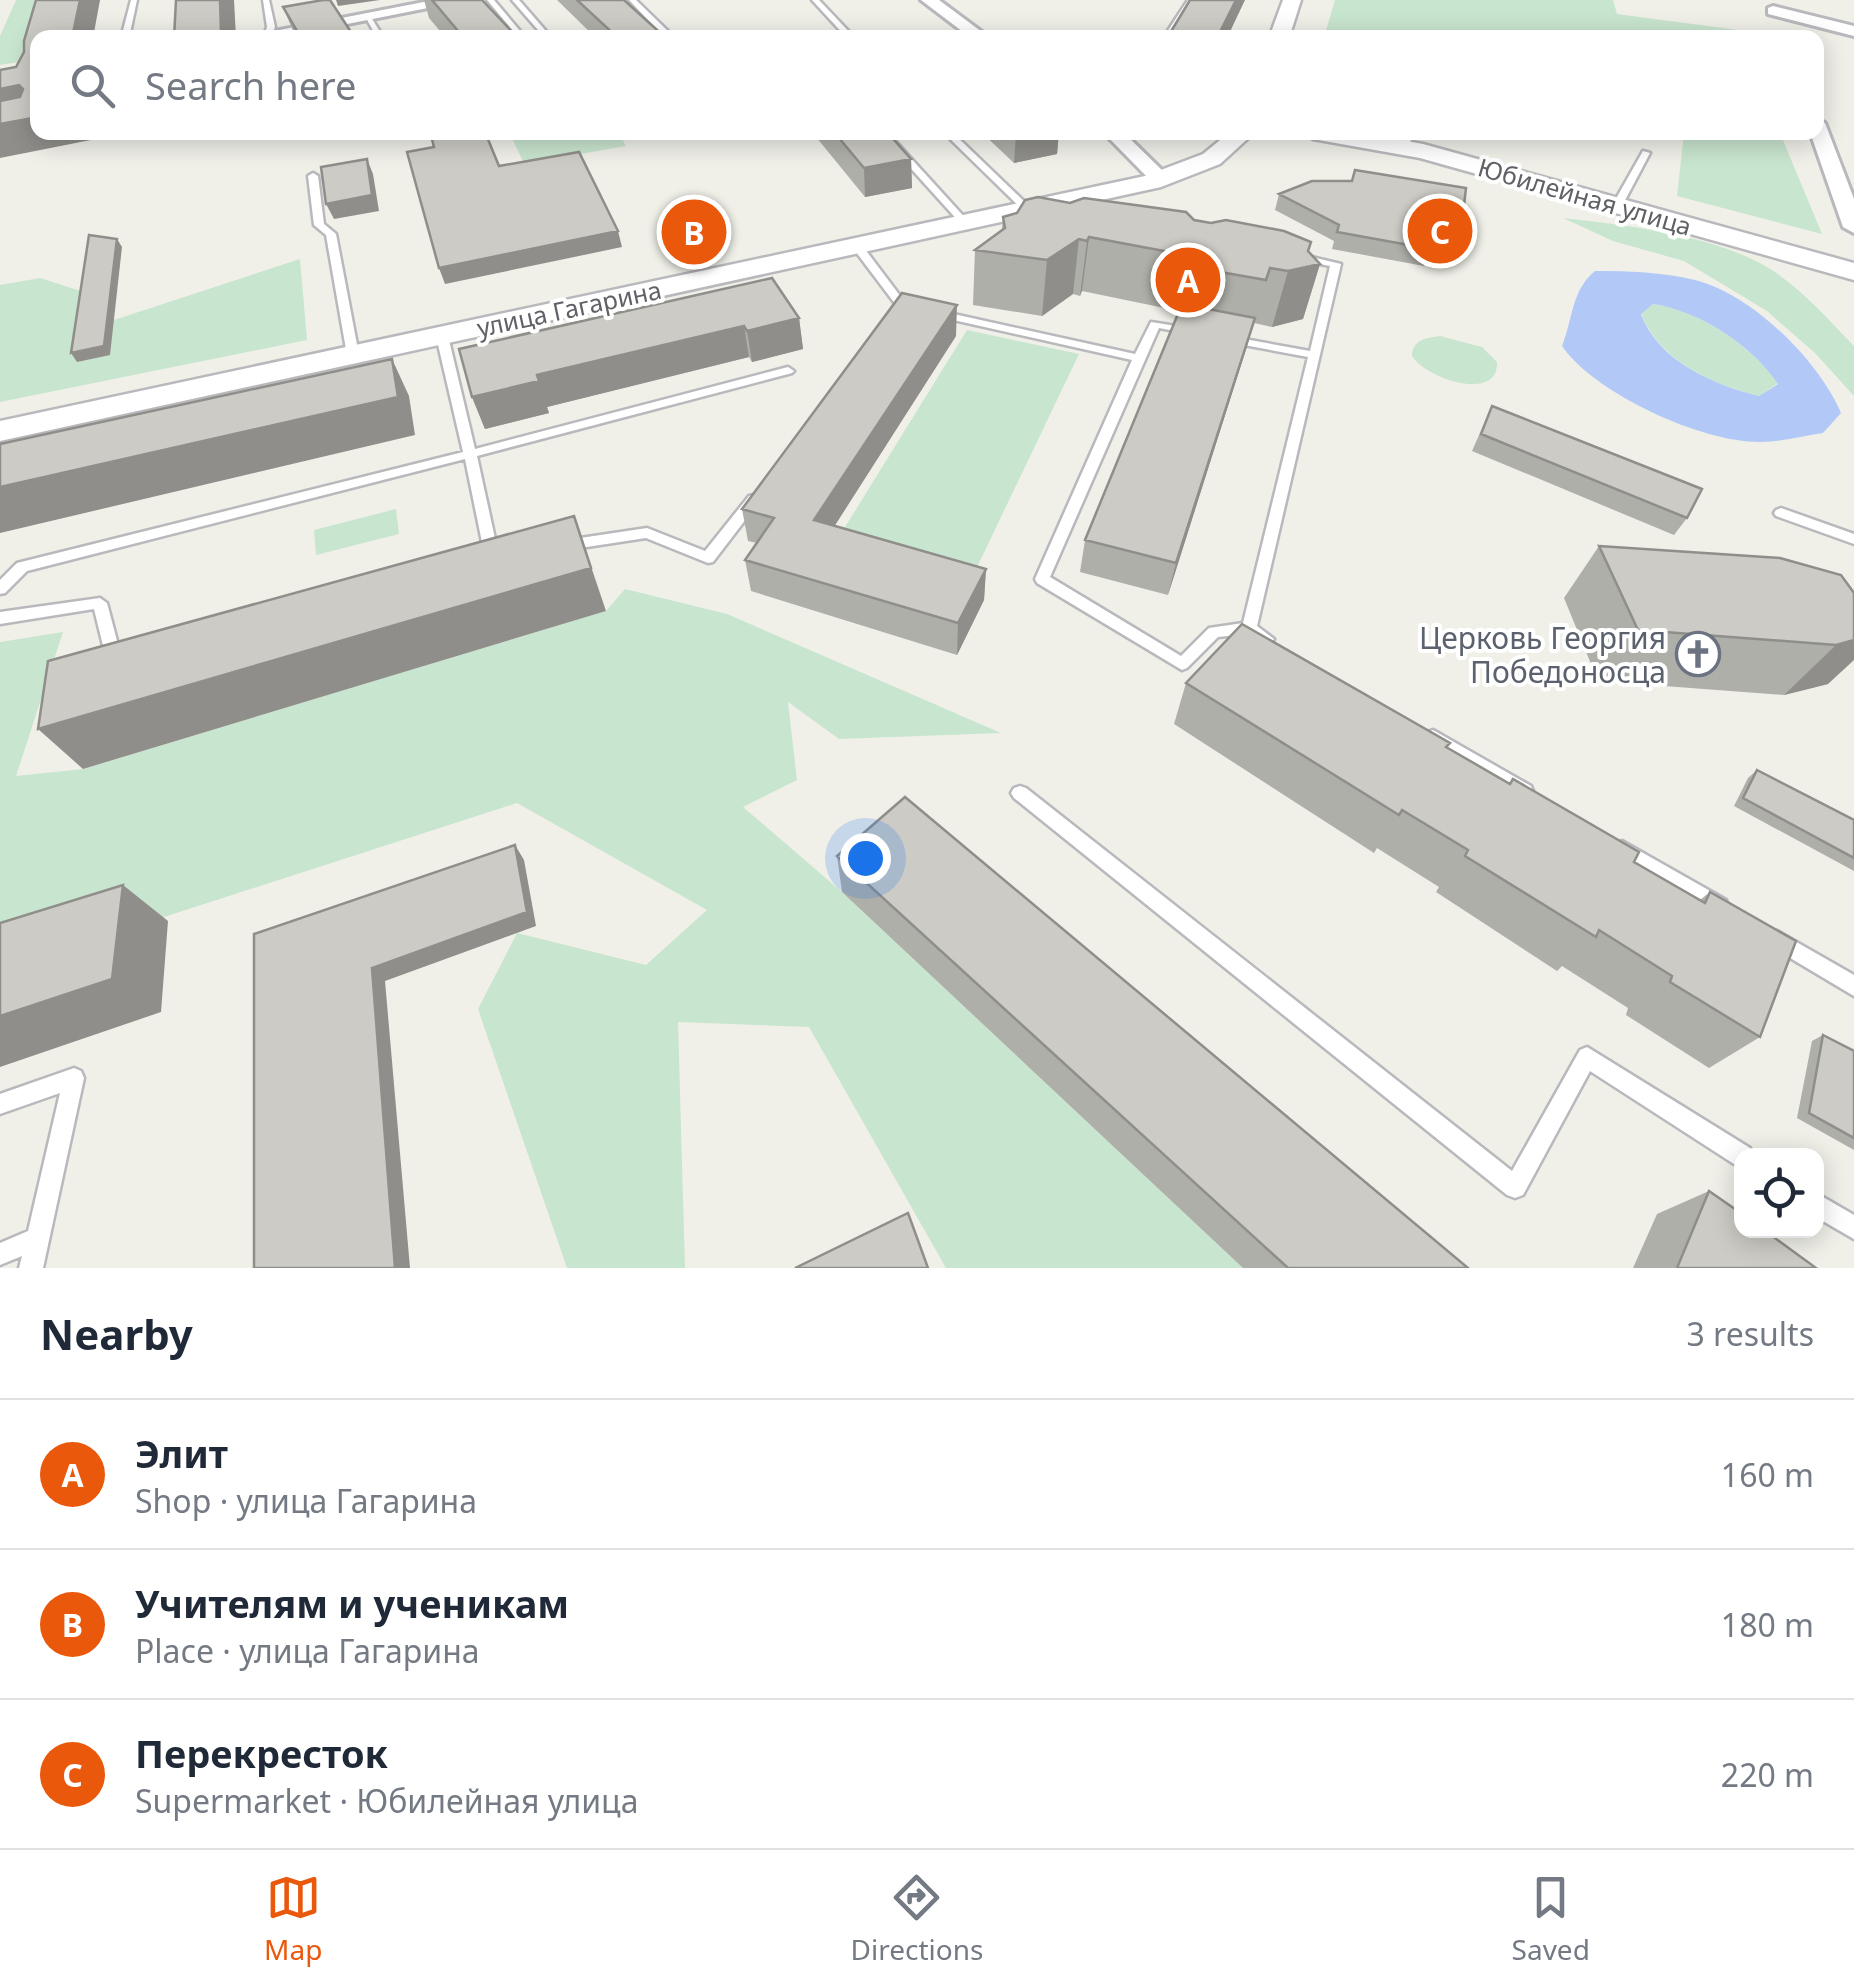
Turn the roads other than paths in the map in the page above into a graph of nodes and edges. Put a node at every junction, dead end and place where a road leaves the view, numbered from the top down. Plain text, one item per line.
1 (134, 0) edge
2 (266, 0) edge
3 (460, 0) edge
4 (490, 0) edge
5 (516, 0) edge
6 (632, 0) edge
7 (815, 0) edge
8 (929, 0) edge
9 (1191, 0) edge
10 (1292, 0) edge
11 (413, 4) edge
12 (1770, 5) edge
13 (369, 16) junction
14 (127, 30) edge
15 (268, 30) edge
16 (298, 30) edge
17 (376, 30) edge
18 (516, 30) edge
19 (542, 30) edge
20 (662, 30) edge
21 (844, 30) edge
22 (971, 30) edge
23 (1171, 30) edge
24 (1282, 30) edge
25 (1780, 30) edge
26 (1854, 30) edge
27 (889, 140) edge
28 (955, 140) edge
29 (1120, 140) edge
30 (1238, 140) edge
31 (1407, 140) edge
32 (1822, 140) edge
33 (1646, 152) dead end
34 (313, 176) dead end
35 (1160, 179) junction
36 (1618, 204) junction
37 (1027, 209) junction
38 (966, 222) junction
39 (1854, 226) edge
40 (857, 246) junction
41 (1284, 255) edge
42 (1854, 272) edge
43 (902, 305) junction
44 (890, 321) edge
45 (442, 336) junction
46 (353, 355) junction
47 (1313, 356) junction
48 (1138, 358) junction
49 (468, 372) edge
50 (788, 372) dead end
51 (450, 376) junction
52 (0, 431) edge
53 (470, 454) junction
54 (769, 479) edge
55 (1781, 513) dead end
56 (1854, 539) edge
57 (552, 548) edge
58 (513, 554) edge
59 (494, 557) junction
60 (475, 562) edge
61 (0, 589) edge
62 (0, 618) edge
63 (1249, 628) junction
64 (1282, 648) edge
65 (133, 653) edge
66 (1417, 728) edge
67 (1020, 793) dead end
68 (1535, 797) edge
69 (1602, 837) edge
70 (1736, 916) edge
71 (1753, 926) edge
72 (1854, 986) edge
73 (0, 1104) edge
74 (1734, 1151) edge
75 (1824, 1209) edge
76 (1854, 1228) edge
77 (38, 1238) junction
78 (0, 1254) edge
79 (31, 1268) edge

1 - 14 lane
2 - 15 lane
3 - 11 street
4 - 18 lane
5 - 19 lane
6 - 20 lane
7 - 21 lane
8 - 22 street
9 - 23 lane
10 - 24 street
11 - 13 street
12 - 25 street
12 - 26 street
13 - 16 street
13 - 17 lane
27 - 38 lane
28 - 37 lane
29 - 35 street
30 - 35 street, улица Гагарина
31 - 36 street, Юбилейная улица
32 - 39 street
33 - 36 lane
34 - 46 lane
35 - 37 street, улица Гагарина
36 - 42 street, Юбилейная улица
37 - 38 street, улица Гагарина
38 - 40 street, улица Гагарина
40 - 43 lane
40 - 45 street, улица Гагарина
41 - 47 lane
43 - 44 lane
43 - 48 lane
45 - 46 street, улица Гагарина
45 - 51 lane
46 - 52 street, улица Гагарина
47 - 48 lane
47 - 63 lane
48 - 63 lane
49 - 51 lane
50 - 53 lane
51 - 53 lane
53 - 59 lane
53 - 61 lane
54 - 57 lane
55 - 56 lane
58 - 59 lane
59 - 60 lane
62 - 65 lane
63 - 64 lane
66 - 68 lane
67 - 74 lane
69 - 70 lane
71 - 72 lane
73 - 77 lane
75 - 76 lane
77 - 78 lane
77 - 79 lane

